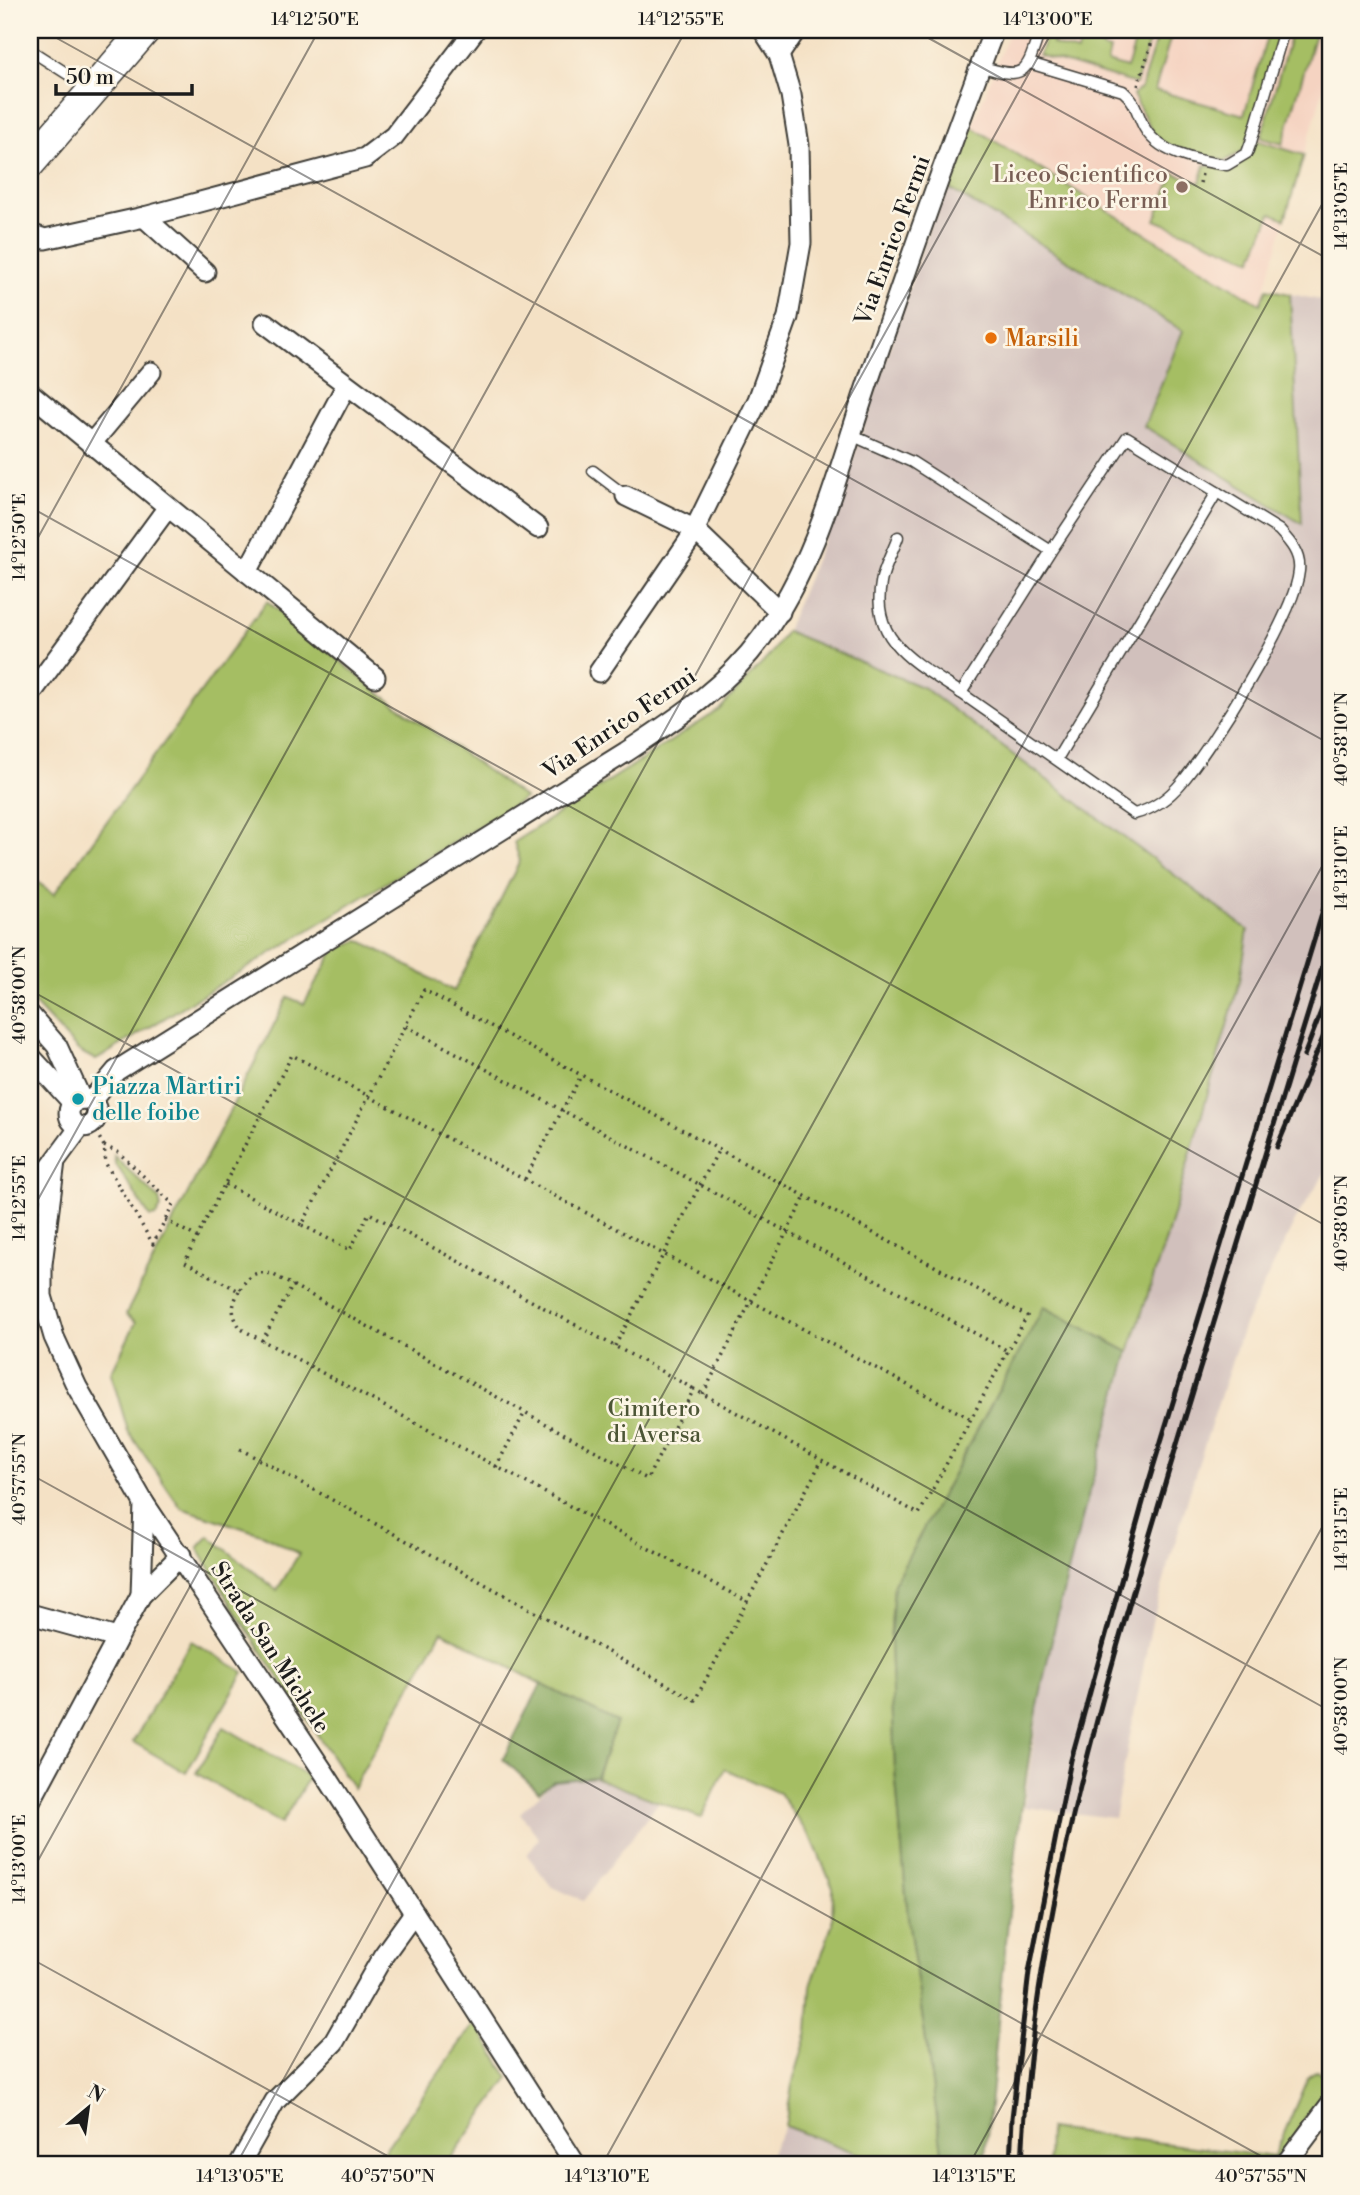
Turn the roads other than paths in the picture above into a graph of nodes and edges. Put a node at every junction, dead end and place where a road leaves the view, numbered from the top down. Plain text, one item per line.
1 (145, 30) edge
2 (475, 30) edge
3 (763, 30) edge
4 (796, 30) edge
5 (994, 30) edge
6 (1040, 30) edge
7 (1284, 30) edge
8 (30, 50) edge
9 (779, 55) junction
10 (1029, 63) junction
11 (980, 66) junction
12 (93, 90) junction
13 (30, 163) edge
14 (145, 217) junction
15 (30, 234) edge
16 (205, 272) dead end
17 (265, 323) dead end
18 (151, 372) dead end
19 (346, 386) junction
20 (30, 393) edge
21 (851, 435) junction
22 (91, 443) junction
23 (593, 471) dead end
24 (1217, 492) junction
25 (626, 496) joint
26 (168, 507) junction
27 (538, 528) dead end
28 (694, 529) junction
29 (898, 537) dead end
30 (1051, 551) junction
31 (247, 572) junction
32 (780, 612) junction
33 (599, 672) dead end
34 (375, 677) dead end
35 (961, 693) junction
36 (30, 695) edge
37 (1056, 759) junction
38 (30, 1016) edge
39 (30, 1056) edge
40 (82, 1101) junction
41 (55, 1161) junction
42 (30, 1195) edge
43 (144, 1503) junction
44 (181, 1555) junction
45 (141, 1595) junction
46 (30, 1614) edge
47 (117, 1638) junction
48 (30, 1802) edge
49 (414, 1913) junction
50 (1330, 2105) edge
51 (239, 2165) edge
52 (576, 2165) edge
53 (1285, 2165) edge

1 - 12 main road
2 - 14 street
3 - 9 street
4 - 9 street
5 - 11 street, Via Enrico Fermi
6 - 10 lane
7 - 10 lane
8 - 12 lane
9 - 28 street
10 - 11 lane
11 - 21 street, Via Enrico Fermi
12 - 13 main road
14 - 15 street
14 - 16 street
17 - 19 street
18 - 22 street
19 - 27 street
19 - 31 street
20 - 22 street
21 - 30 lane
21 - 32 street, Via Enrico Fermi
22 - 26 street
23 - 25 lane
24 - 30 lane
24 - 37 lane
24 - 37 lane
25 - 28 street
26 - 31 street
26 - 36 street
28 - 32 street
28 - 33 street
29 - 35 lane
30 - 35 lane
31 - 34 street
32 - 40 street, Via Enrico Fermi
35 - 37 lane
38 - 40 street
39 - 40 street
40 - 41 street, Strada San Michele
41 - 42 street
41 - 43 street, Strada San Michele
43 - 44 street, Strada San Michele
43 - 45 street
44 - 45 street
44 - 49 street, Strada San Michele
45 - 47 street
46 - 47 street
47 - 48 street
49 - 51 street
49 - 52 street, Strada San Michele
50 - 53 street

